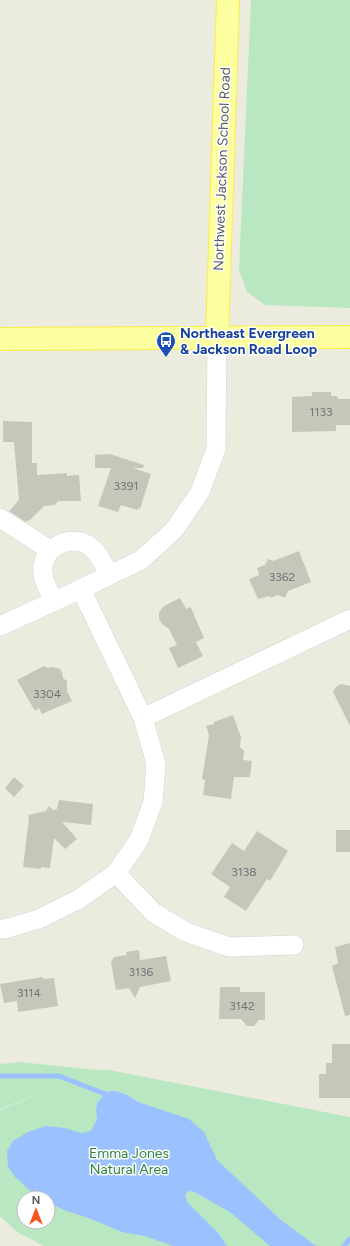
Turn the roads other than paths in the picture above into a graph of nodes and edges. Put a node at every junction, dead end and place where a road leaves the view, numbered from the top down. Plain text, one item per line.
1 (228, 0) edge
2 (350, 337) edge
3 (217, 338) junction
4 (0, 339) edge
5 (0, 518) edge
6 (50, 550) junction
7 (109, 575) junction
8 (81, 589) junction
9 (54, 601) junction
10 (350, 619) edge
11 (0, 626) edge
12 (143, 718) junction
13 (116, 873) junction
14 (0, 929) edge
15 (294, 945) dead end

1 - 3 main road, Northwest Jackson School Road
2 - 3 main road
3 - 4 main road
3 - 7 street
5 - 6 street
6 - 7 street
6 - 9 street
7 - 8 street
8 - 9 street
8 - 12 street
9 - 11 street
10 - 12 street
12 - 13 street
13 - 14 street
13 - 15 street

